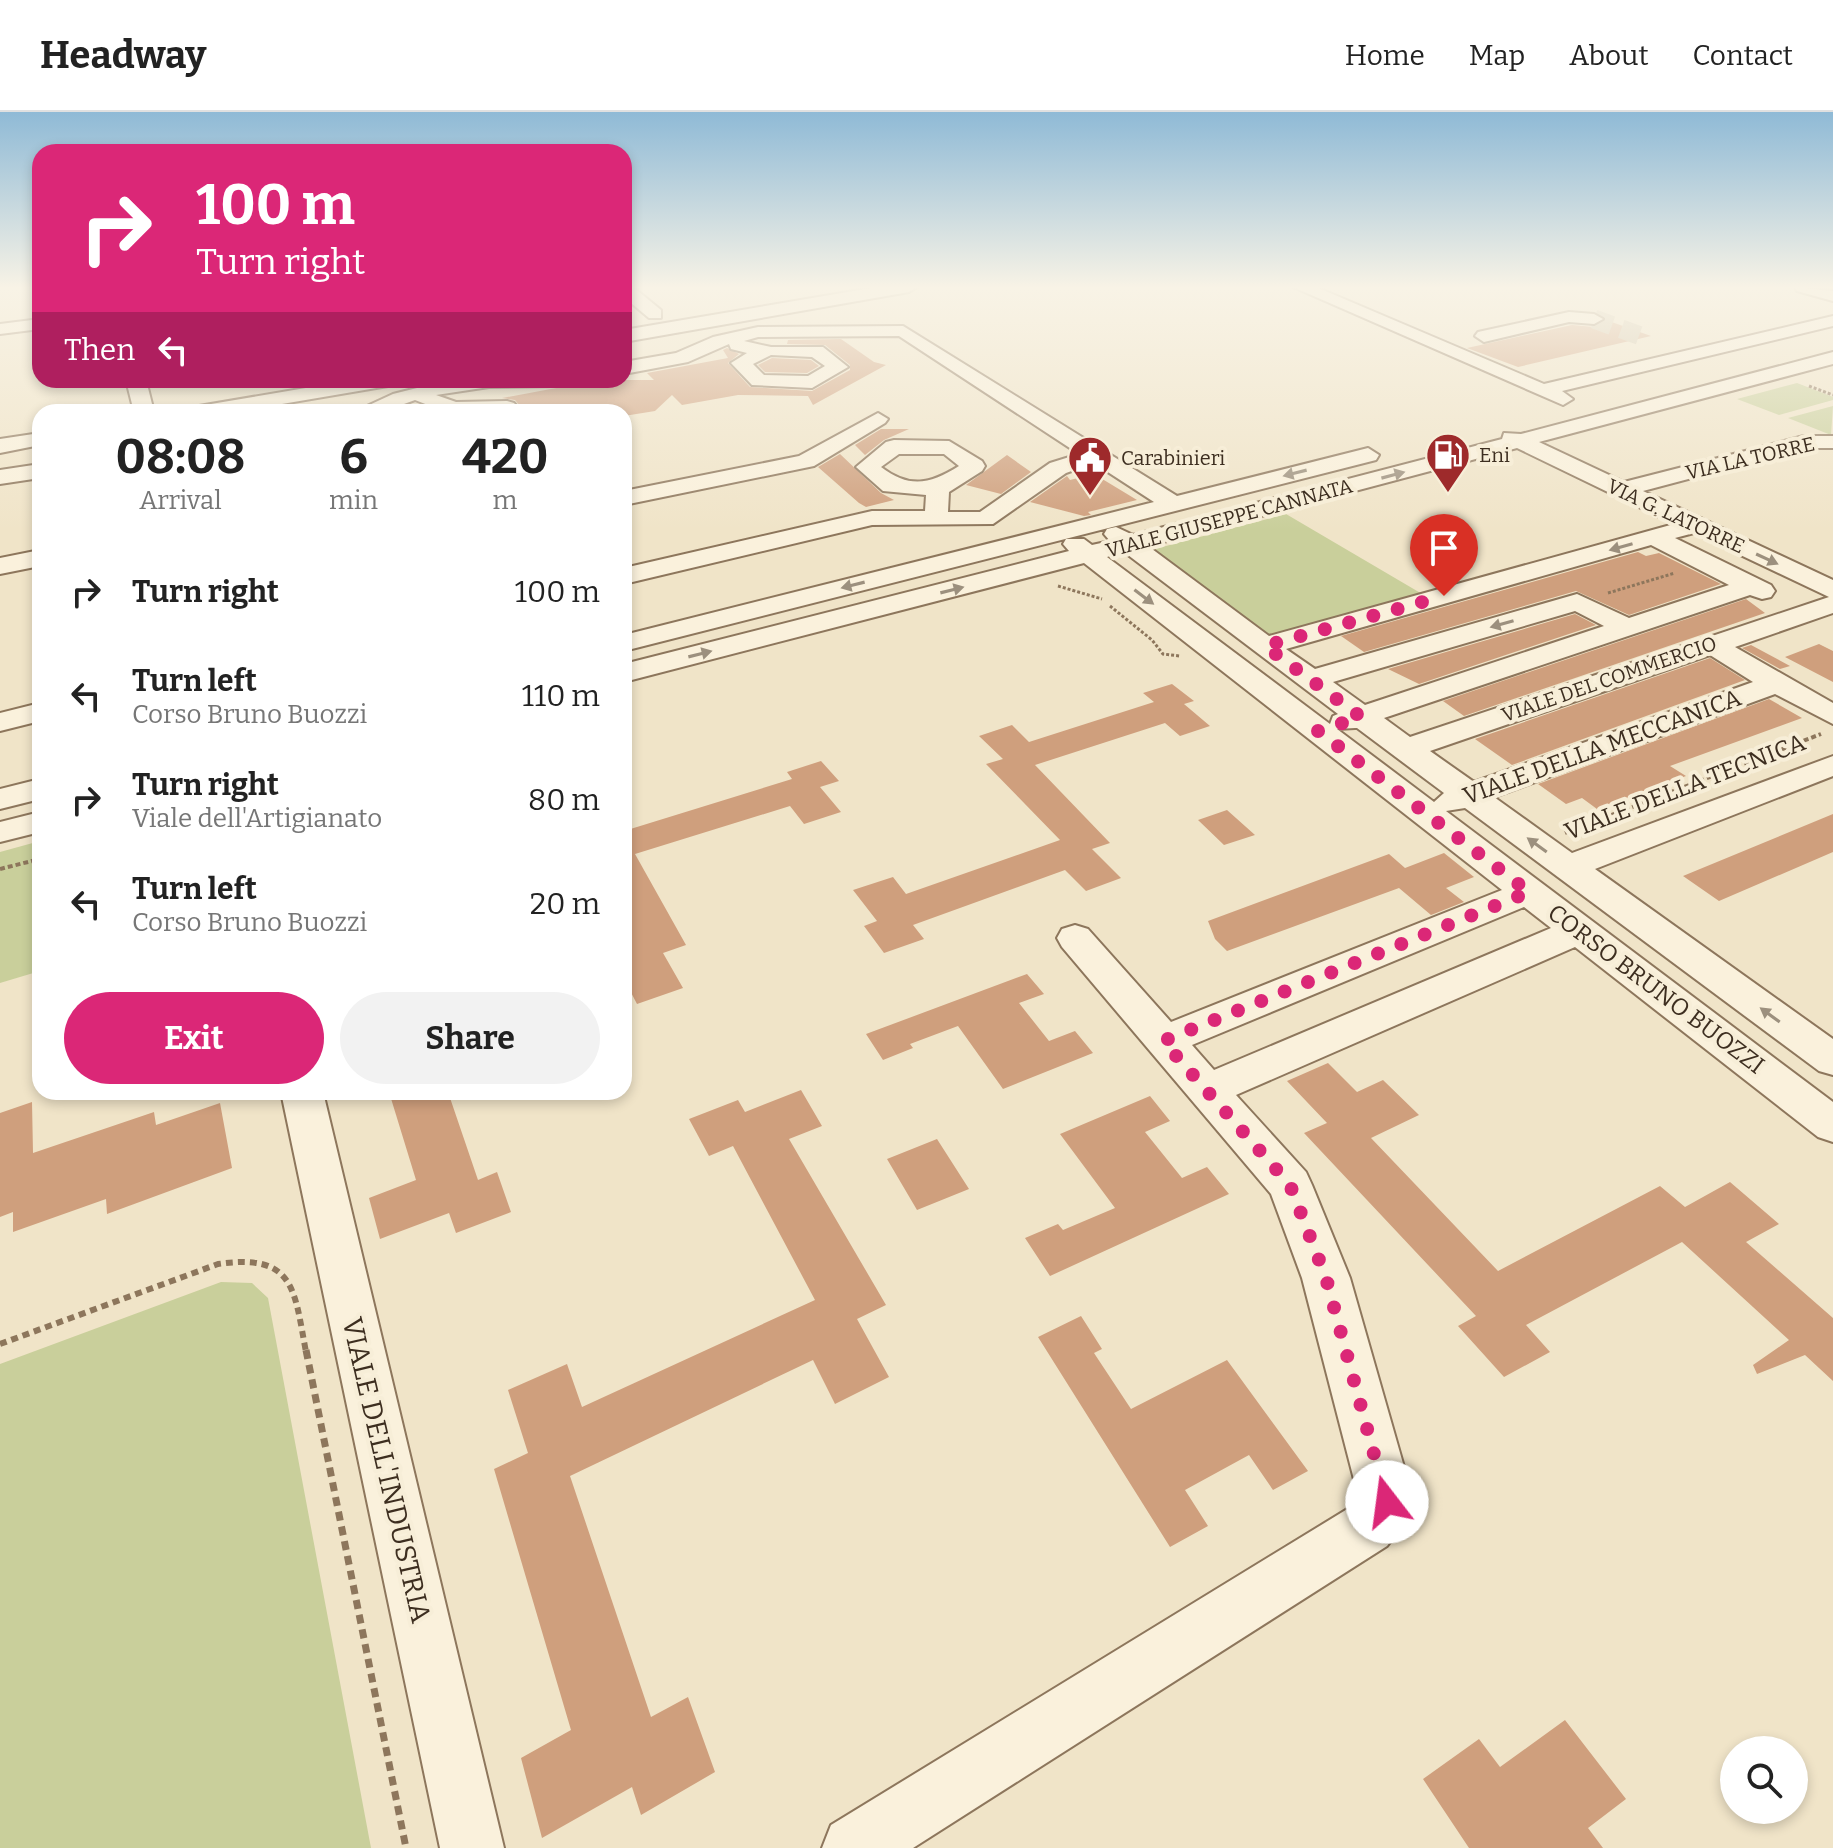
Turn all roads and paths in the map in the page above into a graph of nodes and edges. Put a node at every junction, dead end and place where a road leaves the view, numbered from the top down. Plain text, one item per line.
1 (961, 368) edge
2 (1491, 368) edge
3 (1632, 368) edge
4 (1717, 368) edge
5 (1795, 368) edge
6 (341, 388) edge
7 (431, 388) edge
8 (1542, 390) junction
9 (413, 393) junction
10 (1573, 403) junction
11 (246, 404) edge
12 (385, 404) edge
13 (436, 404) edge
14 (878, 419) dead end
15 (32, 440) edge
16 (1519, 441) junction
17 (1833, 442) edge
18 (0, 446) edge
19 (1394, 448) dead end
20 (1097, 455) junction
21 (32, 472) edge
22 (0, 477) edge
23 (1653, 481) junction
24 (938, 489) dead end
25 (1622, 490) junction
26 (632, 496) edge
27 (1173, 504) junction
28 (936, 518) junction
29 (985, 519) junction
30 (1100, 522) junction
31 (1696, 525) junction
32 (1060, 533) junction
33 (1653, 537) junction
34 (1019, 543) junction
35 (1130, 544) junction
36 (1089, 555) junction
37 (32, 560) edge
38 (1707, 564) junction
39 (1833, 564) edge
40 (0, 566) edge
41 (632, 574) edge
42 (1045, 586) dead end
43 (1751, 586) junction
44 (1833, 590) edge
45 (1577, 602) junction
46 (1833, 604) edge
47 (1806, 613) junction
48 (1625, 626) junction
49 (1725, 640) junction
50 (632, 641) edge
51 (1206, 645) junction
52 (1265, 646) junction
53 (632, 671) edge
54 (1310, 680) junction
55 (1779, 683) junction
56 (32, 714) edge
57 (1833, 715) edge
58 (1361, 717) junction
59 (0, 722) edge
60 (1833, 729) edge
61 (1318, 731) junction
62 (1405, 749) junction
63 (1833, 765) edge
64 (32, 791) edge
65 (1468, 795) junction
66 (0, 799) edge
67 (1424, 812) junction
68 (32, 824) edge
69 (0, 832) edge
70 (1536, 844) junction
71 (32, 861) edge
72 (1568, 867) junction
73 (0, 869) edge
74 (1529, 892) junction
75 (1580, 930) junction
76 (1075, 938) dead end
77 (1163, 1041) junction
78 (1833, 1060) edge
79 (1209, 1089) junction
80 (304, 1100) edge
81 (1830, 1118) edge
82 (0, 1344) edge
83 (406, 1848) edge
84 (472, 1848) edge
85 (854, 1848) edge

1 - 20 street
2 - 8 street
3 - 8 street
4 - 10 street
5 - 16 street, VIALE GIUSEPPE CANNATA
6 - 11 street
7 - 9 street
8 - 10 street
9 - 12 street
9 - 13 street
10 - 16 street, VIA G. LATORRE
14 - 26 street
15 - 18 street
16 - 25 street, VIA G. LATORRE
35 -> 16 street, VIALE GIUSEPPE CANNATA
17 - 23 street, VIA LA TORRE
19 -> 27 street, VIALE GIUSEPPE CANNATA
20 - 27 street
20 - 29 street
21 - 22 street
23 - 25 street, VIA LA TORRE
23 - 39 street, VIA G. LATORRE
24 - 28 street
25 - 31 street, VIA G. LATORRE
27 - 30 street, VIALE GIUSEPPE CANNATA
28 - 29 street
28 - 41 street
29 - 34 street
30 - 32 street, VIALE GIUSEPPE CANNATA
30 - 35 street, CORSO BRUNO BUOZZI
31 - 33 street
31 -> 44 street, VIA G. LATORRE
32 - 34 street, VIALE GIUSEPPE CANNATA
32 - 36 street, CORSO BRUNO BUOZZI
33 - 38 street
33 -> 52 street
34 -> 50 street, VIALE GIUSEPPE CANNATA
35 - 36 street, VIALE GIUSEPPE CANNATA
35 - 52 street, CORSO BRUNO BUOZZI
36 -> 51 street, CORSO BRUNO BUOZZI
53 -> 36 street, VIALE GIUSEPPE CANNATA
37 - 40 street
38 - 43 street
38 - 45 path
42 - 51 path
43 - 47 street
43 - 48 street
45 - 48 street
45 -> 54 street
46 - 47 street
47 - 49 street
48 - 58 street
49 - 55 street, VIALE DEL COMMERCIO
49 - 62 street, VIALE DEL COMMERCIO
51 - 61 street, CORSO BRUNO BUOZZI
52 - 54 street, CORSO BRUNO BUOZZI
54 - 58 street, CORSO BRUNO BUOZZI
55 - 57 street, VIALE DEL COMMERCIO
55 - 65 street, VIALE DELLA MECCANICA
56 - 59 street
58 - 61 street
58 - 62 street, CORSO BRUNO BUOZZI
60 - 70 path, VIALE DELLA TECNICA
61 - 67 street, CORSO BRUNO BUOZZI
62 - 65 street, CORSO BRUNO BUOZZI
63 - 72 street, VIALE DELLA TECNICA
64 - 66 street
65 - 67 street, VIALE DELLA MECCANICA
65 - 70 street, CORSO BRUNO BUOZZI
67 - 74 street, CORSO BRUNO BUOZZI
68 - 69 street
72 -> 70 street, CORSO BRUNO BUOZZI
71 - 73 path
78 -> 72 street, CORSO BRUNO BUOZZI
74 - 75 street, CORSO BRUNO BUOZZI
74 - 77 street
75 - 79 street
75 - 81 street, CORSO BRUNO BUOZZI
76 - 77 street
77 - 79 street
79 - 85 street
80 - 84 street, VIALE DELL'INDUSTRIA
82 - 83 path

